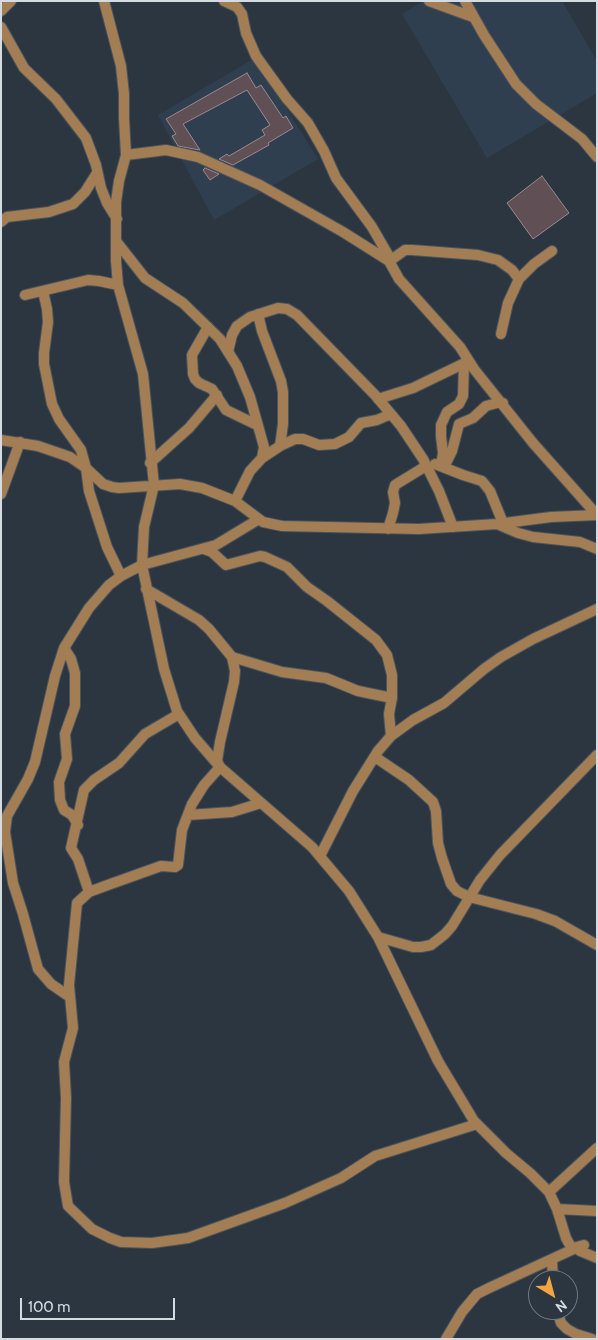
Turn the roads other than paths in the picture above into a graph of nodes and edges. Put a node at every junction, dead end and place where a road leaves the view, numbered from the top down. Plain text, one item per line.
1 (11, 1) edge
2 (104, 1) edge
3 (224, 1) edge
4 (429, 1) edge
5 (465, 1) edge
6 (1, 11) edge
7 (473, 17) junction
8 (1, 26) edge
9 (126, 155) junction
10 (597, 157) edge
11 (97, 173) junction
12 (117, 220) junction
13 (1, 222) edge
14 (116, 241) junction
15 (552, 251) dead end
16 (519, 279) junction
17 (118, 285) junction
18 (43, 292) junction
19 (25, 295) dead end
20 (258, 314) junction
21 (208, 327) junction
22 (501, 334) dead end
23 (228, 352) junction
24 (466, 362) junction
25 (217, 394) junction
26 (378, 399) junction
27 (503, 403) junction
28 (392, 414) junction
29 (257, 425) junction
30 (1, 440) edge
31 (20, 442) junction
32 (280, 446) junction
33 (262, 458) junction
34 (424, 462) junction
35 (150, 463) junction
36 (442, 466) junction
37 (86, 468) junction
38 (154, 485) junction
39 (1, 494) edge
40 (235, 501) junction
41 (597, 515) edge
42 (259, 519) junction
43 (500, 523) junction
44 (453, 527) junction
45 (388, 528) junction
46 (597, 549) edge
47 (204, 550) junction
48 (142, 565) junction
49 (121, 576) junction
50 (146, 588) junction
51 (597, 609) edge
52 (64, 648) junction
53 (232, 657) junction
54 (392, 698) junction
55 (179, 714) junction
56 (391, 736) junction
57 (597, 755) edge
58 (375, 756) junction
59 (220, 767) junction
60 (261, 803) junction
61 (188, 815) junction
62 (78, 825) junction
63 (320, 856) junction
64 (89, 892) junction
65 (469, 897) junction
66 (378, 936) junction
67 (597, 945) edge
68 (70, 997) junction
69 (477, 1124) junction
70 (597, 1148) edge
71 (549, 1192) junction
72 (558, 1209) junction
73 (597, 1211) edge
74 (584, 1245) junction
75 (597, 1258) edge
76 (552, 1260) junction
77 (552, 1270) edge
78 (560, 1320) edge
79 (454, 1325) junction
80 (597, 1338) edge
81 (446, 1339) edge
82 (450, 1339) edge
83 (592, 1339) edge

1 - 6 street
2 - 9 street
3 - 16 street
4 - 7 street
5 - 7 street
7 - 10 street
8 - 11 street
9 - 12 street
9 - 24 street
11 - 12 street
11 - 13 street
12 - 14 street
14 - 17 street
14 - 21 street
15 - 16 street
16 - 22 street
17 - 18 street
17 - 35 street
18 - 19 street
18 - 37 street
20 - 23 street
20 - 26 street
20 - 32 street
21 - 23 street
21 - 25 street
23 - 29 street
24 - 26 street
24 - 27 street
24 - 36 street
25 - 29 street
25 - 35 street
26 - 28 street
27 - 36 street
27 - 41 street
28 - 32 street
28 - 34 street
29 - 33 street
30 - 31 street
31 - 37 street
31 - 39 street
32 - 33 street
33 - 40 street
34 - 36 street
34 - 44 street
34 - 45 street
35 - 38 street
36 - 43 street
37 - 38 street
37 - 49 street
38 - 40 street
38 - 48 street
40 - 42 street
41 - 43 street
42 - 45 street
42 - 47 street
43 - 44 street
43 - 46 street
44 - 45 street
47 - 48 street
47 - 54 street
48 - 49 street
48 - 50 street
49 - 52 street
50 - 53 street
50 - 55 street
51 - 56 street
52 - 62 street
52 - 68 street
53 - 54 street
53 - 59 street
54 - 56 street
55 - 59 street
55 - 62 street
56 - 58 street
57 - 65 street
58 - 63 street
58 - 65 street
59 - 60 street
59 - 61 street
60 - 61 street
60 - 63 street
61 - 64 street
62 - 64 street
63 - 66 street
64 - 68 street
65 - 66 street
65 - 67 street
66 - 69 street
68 - 69 street
69 - 71 street
70 - 71 street
71 - 72 street
72 - 73 street
72 - 74 street
74 - 75 street
74 - 76 street
76 - 77 street
76 - 79 street
78 - 83 street
79 - 81 street
79 - 82 street
80 - 83 street

